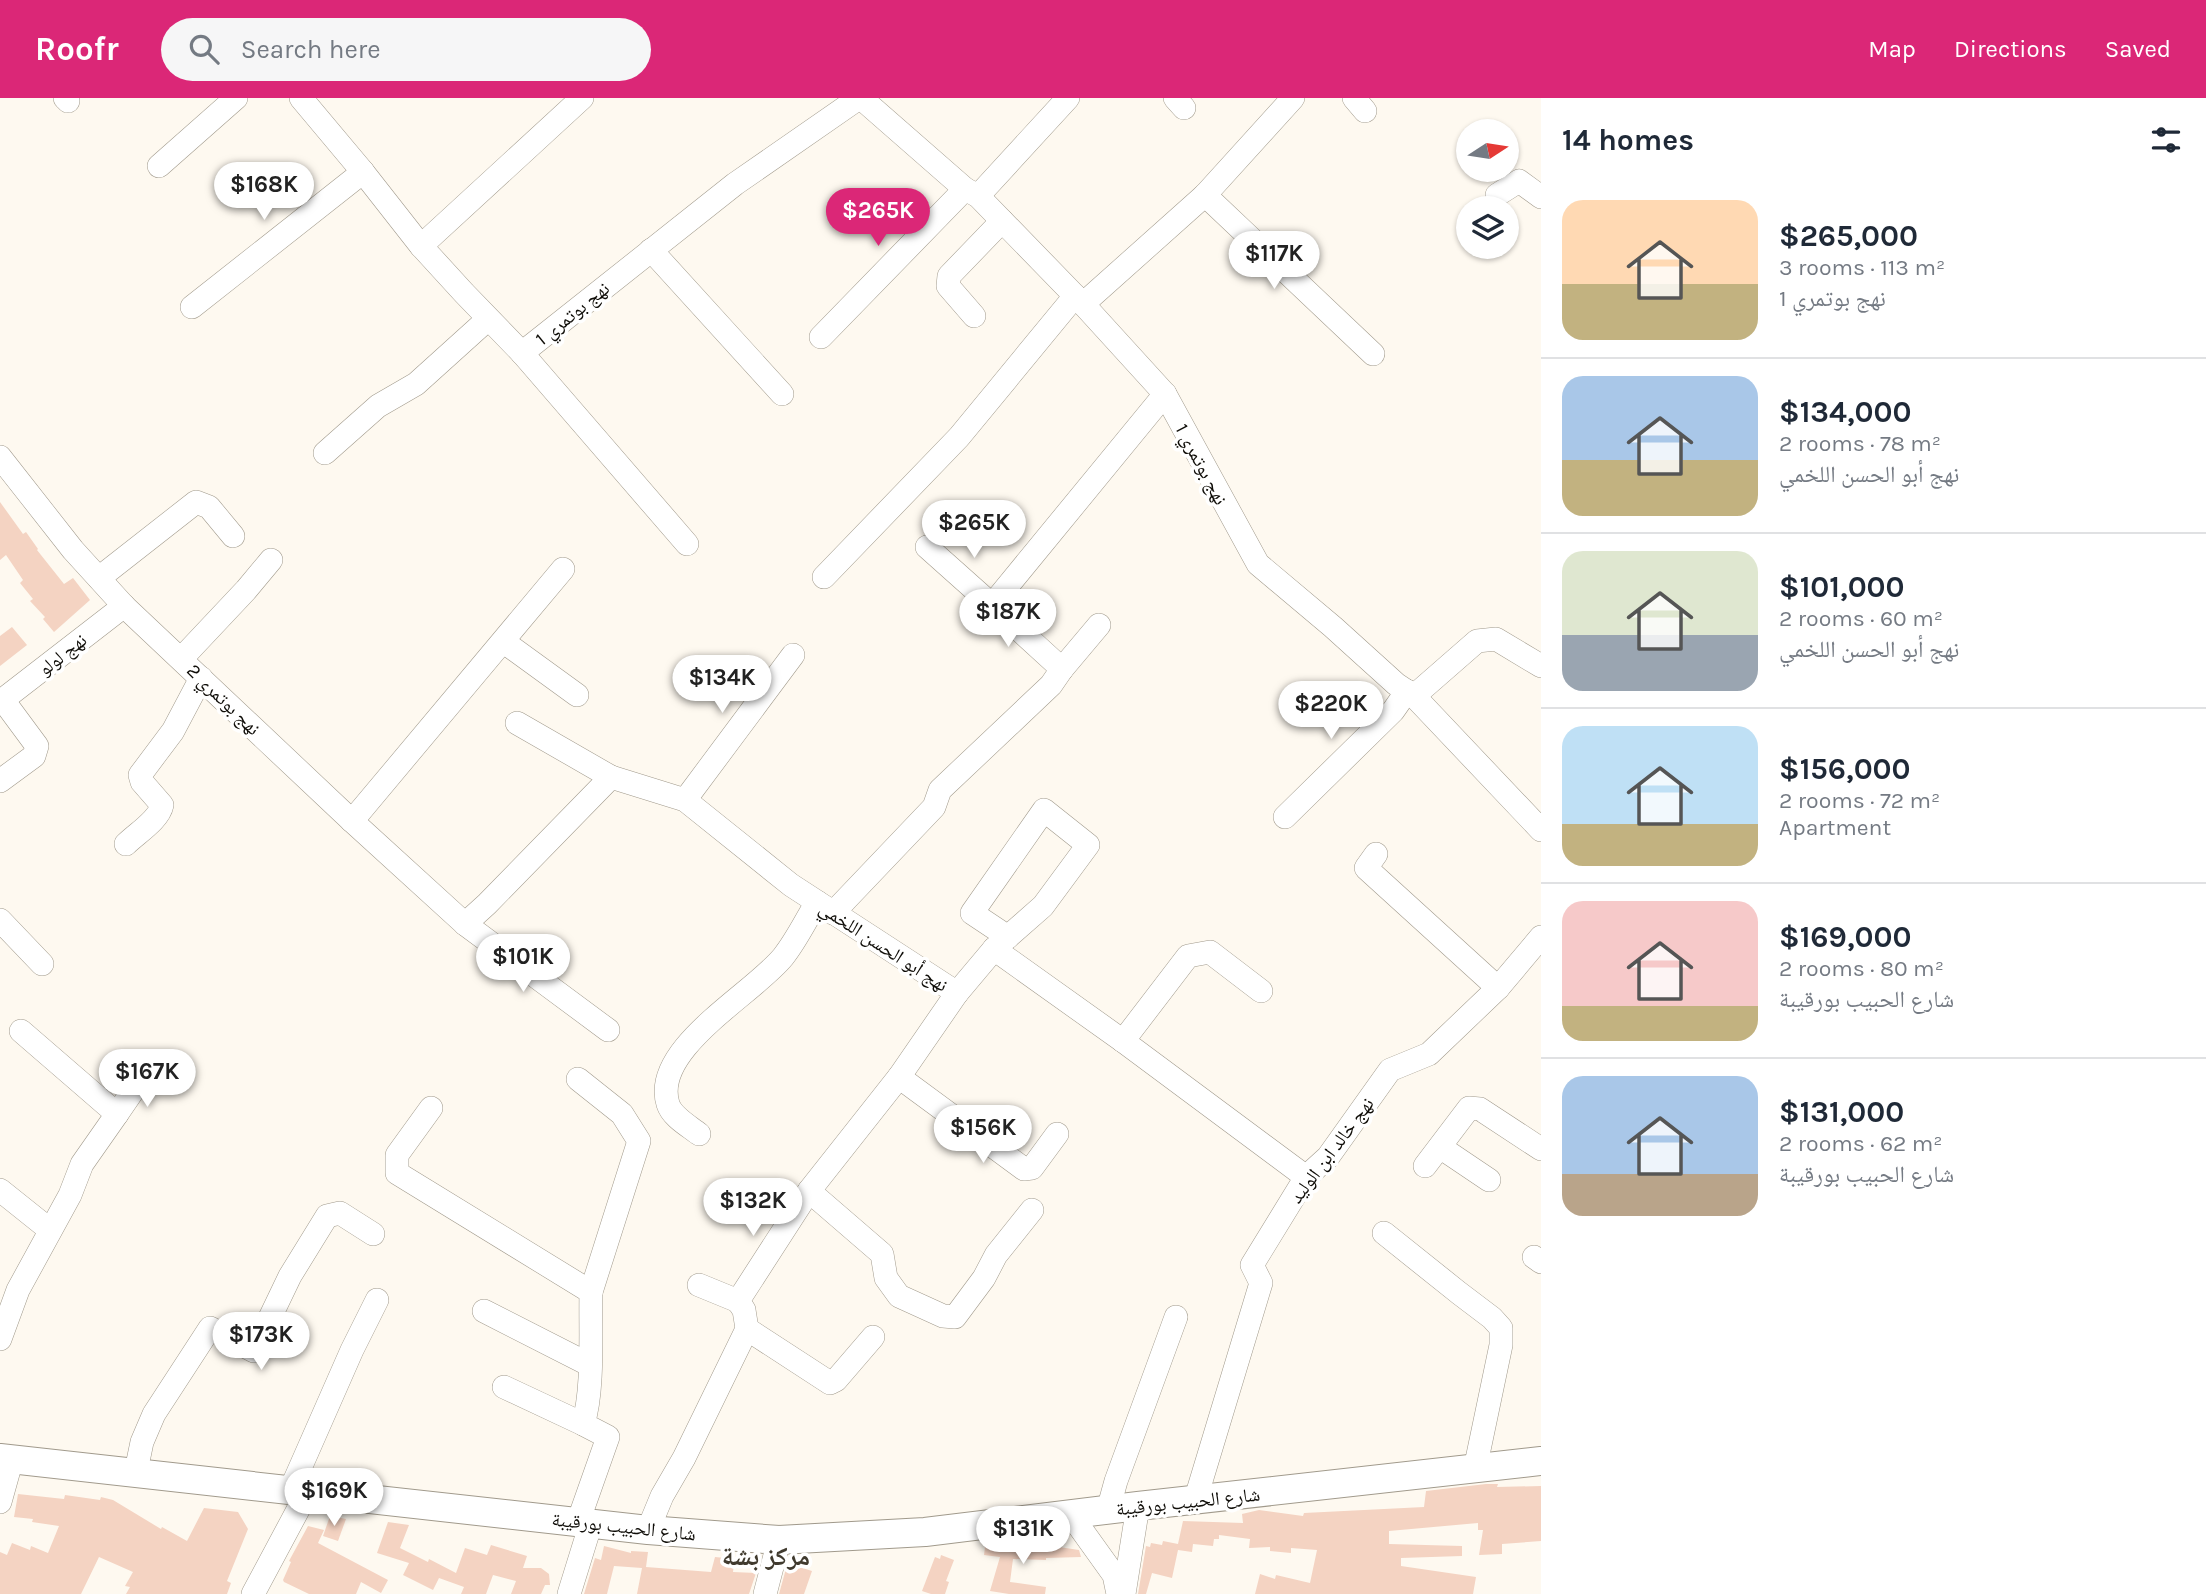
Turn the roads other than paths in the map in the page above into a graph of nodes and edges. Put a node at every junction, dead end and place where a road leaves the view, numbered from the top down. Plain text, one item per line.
1 (236, 98) edge
2 (301, 98) edge
3 (582, 98) edge
4 (860, 98) edge
5 (1068, 98) edge
6 (1293, 98) edge
7 (159, 166) dead end
8 (363, 172) junction
9 (972, 192) junction
10 (1205, 195) junction
11 (1497, 195) dead end
12 (1541, 197) edge
13 (1002, 221) junction
14 (421, 246) junction
15 (651, 250) junction
16 (1079, 300) junction
17 (192, 307) dead end
18 (975, 316) dead end
19 (488, 319) junction
20 (821, 337) dead end
21 (522, 353) junction
22 (1373, 354) dead end
23 (782, 394) dead end
24 (1165, 394) junction
25 (325, 453) dead end
26 (0, 457) edge
27 (233, 536) dead end
28 (687, 544) dead end
29 (927, 547) dead end
30 (271, 560) dead end
31 (564, 569) dead end
32 (824, 577) dead end
33 (99, 579) junction
34 (992, 605) junction
35 (124, 606) junction
36 (1099, 625) dead end
37 (503, 642) junction
38 (793, 655) dead end
39 (182, 658) junction
40 (1541, 666) edge
41 (1062, 668) junction
42 (201, 678) junction
43 (1411, 693) junction
44 (576, 695) dead end
45 (1, 701) edge
46 (517, 723) dead end
47 (611, 777) junction
48 (0, 781) edge
49 (685, 800) junction
50 (1285, 817) dead end
51 (352, 821) junction
52 (1541, 830) edge
53 (126, 844) dead end
54 (1376, 855) dead end
55 (825, 907) junction
56 (0, 920) edge
57 (465, 924) junction
58 (1541, 937) edge
59 (1001, 943) junction
60 (41, 964) dead end
61 (1498, 988) junction
62 (1261, 991) dead end
63 (957, 993) junction
64 (608, 1030) dead end
65 (20, 1031) dead end
66 (1123, 1041) junction
67 (899, 1077) junction
68 (141, 1079) dead end
69 (578, 1079) dead end
70 (431, 1108) dead end
71 (117, 1114) junction
72 (699, 1134) dead end
73 (1057, 1134) dead end
74 (1440, 1147) junction
75 (1541, 1149) edge
76 (1425, 1166) dead end
77 (1306, 1177) junction
78 (1489, 1180) dead end
79 (0, 1190) edge
80 (809, 1191) junction
81 (1032, 1210) dead end
82 (50, 1230) junction
83 (1384, 1233) dead end
84 (373, 1234) dead end
85 (699, 1285) dead end
86 (591, 1292) junction
87 (377, 1300) dead end
88 (738, 1301) junction
89 (484, 1311) dead end
90 (1177, 1317) dead end
91 (747, 1329) junction
92 (347, 1335) dead end
93 (873, 1337) dead end
94 (0, 1339) edge
95 (590, 1365) junction
96 (504, 1387) dead end
97 (583, 1424) junction
98 (6, 1458) edge
99 (1541, 1461) edge
100 (1475, 1469) junction
101 (136, 1471) junction
102 (291, 1491) junction
103 (1195, 1501) junction
104 (0, 1502) edge
105 (1138, 1506) junction
106 (1108, 1510) junction
107 (1071, 1515) junction
108 (585, 1522) junction
109 (648, 1530) junction
110 (779, 1540) junction
111 (253, 1594) edge
112 (569, 1594) edge
113 (765, 1594) edge
114 (1118, 1594) edge
115 (1124, 1594) edge

1 - 7 street
2 - 8 street, نهج بوتمري 1
3 - 14 street
4 - 9 street, نهج بوتمري 1
4 - 15 street, نهج بوتمري 1
5 - 9 street
6 - 10 street
8 - 14 street, نهج بوتمري 1
8 - 17 street
9 - 13 street, نهج بوتمري 1
9 - 20 street
10 - 16 street
10 - 22 street
11 - 12 street
13 - 16 street, نهج بوتمري 1
13 - 18 street
14 - 19 street, نهج بوتمري 1
15 - 21 street, نهج بوتمري 1
15 - 23 street
16 - 24 street, نهج بوتمري 1
16 - 32 street
19 - 21 street, نهج بوتمري 1
19 - 25 street
21 - 28 street
24 - 34 street
24 - 43 street, نهج بوتمري 1
26 - 33 street, نهج بوتمري 2
27 - 33 street
29 - 34 street
30 - 39 street
31 - 37 street
33 - 35 street, نهج بوتمري 2
34 - 41 street
35 - 39 street, نهج بوتمري 2
35 - 45 street, نهج لولو
36 - 41 street
37 - 44 street
37 - 51 street
38 - 49 street
39 - 42 street, نهج بوتمري 2
40 - 43 street
41 - 55 street
42 - 51 street, نهج بوتمري 2
42 - 53 street
43 - 50 street
43 - 52 street, نهج بوتمري 1
45 - 48 street
46 - 47 street, نهج أبو الحسن اللخمي
47 - 49 street, نهج أبو الحسن اللخمي
47 - 57 street
49 - 55 street, نهج أبو الحسن اللخمي
51 - 57 street, نهج بوتمري 2
54 - 61 street
55 - 63 street, نهج أبو الحسن اللخمي
55 - 72 street
56 - 60 street
57 - 64 street, نهج بوتمري 2
58 - 61 street, نهج خالد ابن الوليد
59 - 59 street
59 - 63 street, نهج أبو الحسن اللخمي
59 - 66 street
61 - 77 street, نهج خالد ابن الوليد
62 - 66 street
63 - 67 street
65 - 71 street
66 - 77 street
67 - 73 street
67 - 80 street
68 - 71 street
69 - 86 street
70 - 86 street
71 - 82 street
74 - 75 street
74 - 76 street
74 - 78 street
77 - 103 street, نهج خالد ابن الوليد
79 - 82 street
80 - 81 street
80 - 88 street
82 - 94 street
83 - 100 street
84 - 101 street
85 - 88 street
86 - 95 street
87 - 102 street
88 - 91 street
89 - 95 street
90 - 106 street
91 - 93 street
91 - 109 street
92 - 102 street
95 - 97 street
96 - 97 street
97 - 108 street
98 - 101 main road, شارع الحبيب بورقيبة
98 - 104 street
99 - 100 main road, شارع الحبيب بورقيبة
100 - 103 main road, شارع الحبيب بورقيبة
101 - 102 main road, شارع الحبيب بورقيبة
102 - 108 main road, شارع الحبيب بورقيبة
102 - 111 street
103 - 105 main road, شارع الحبيب بورقيبة
105 - 106 main road, شارع الحبيب بورقيبة
105 - 115 street
106 - 107 main road, شارع الحبيب بورقيبة
107 - 110 main road, شارع الحبيب بورقيبة
107 - 114 street
108 - 109 main road, شارع الحبيب بورقيبة
108 - 112 street
109 - 110 main road, شارع الحبيب بورقيبة
110 - 113 street

